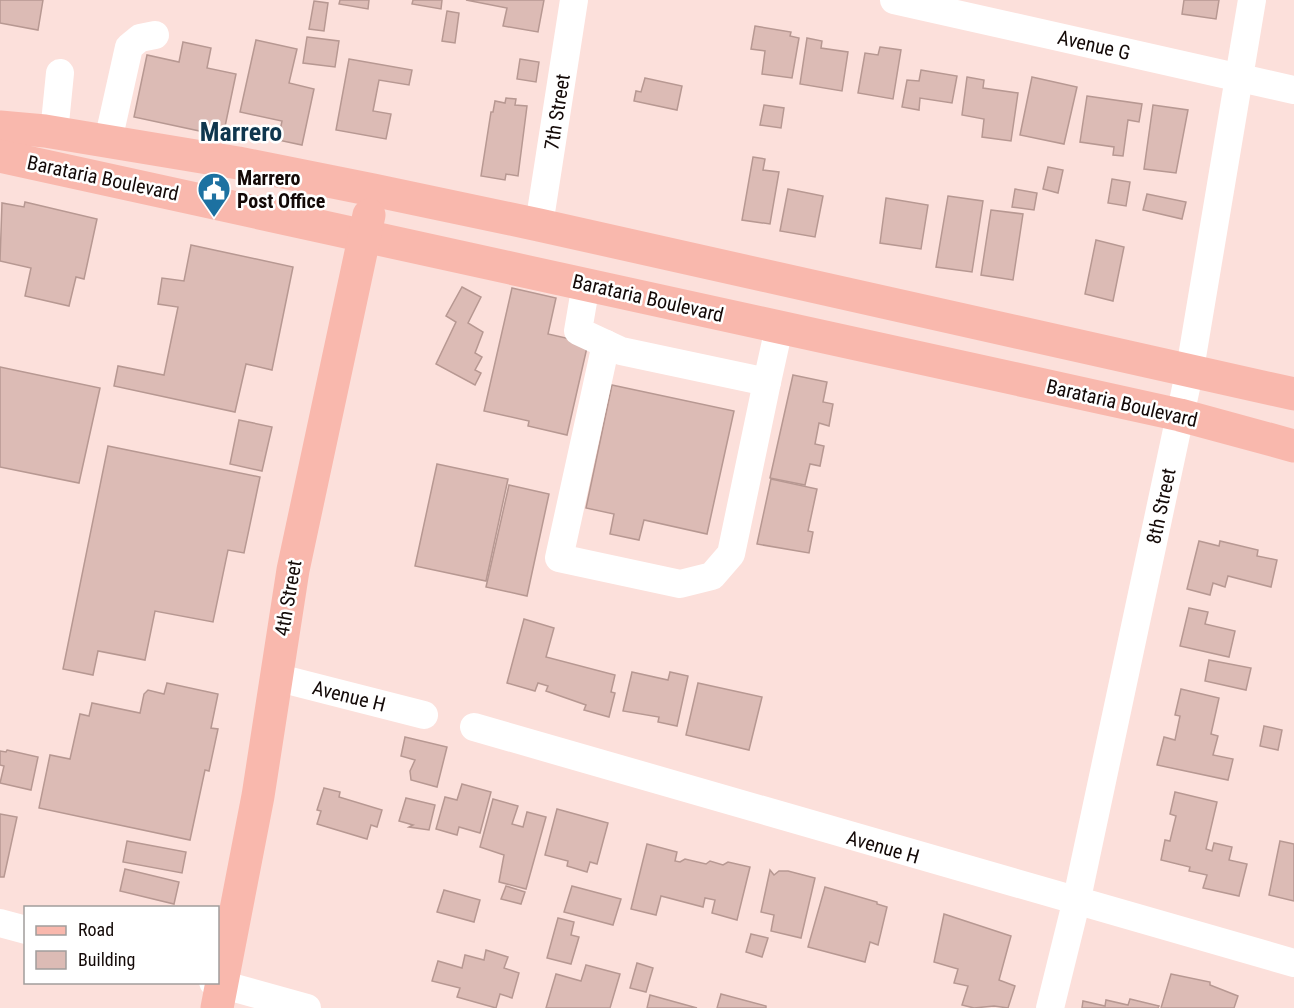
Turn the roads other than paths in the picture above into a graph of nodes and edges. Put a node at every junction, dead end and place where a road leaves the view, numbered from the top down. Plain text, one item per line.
1 (574, 0) edge
2 (894, 0) edge
3 (1252, 0) edge
4 (155, 35) dead end
5 (60, 73) dead end
6 (1240, 77) junction
7 (1294, 90) edge
8 (0, 127) edge
9 (54, 133) junction
10 (108, 141) junction
11 (0, 156) edge
12 (373, 190) junction
13 (539, 225) junction
14 (366, 234) junction
15 (791, 281) junction
16 (586, 284) junction
17 (779, 328) junction
18 (606, 344) junction
19 (1190, 369) junction
20 (767, 382) junction
21 (1294, 394) edge
22 (1180, 415) junction
23 (1294, 446) edge
24 (274, 677) junction
25 (424, 715) dead end
26 (474, 728) dead end
27 (1076, 903) junction
28 (0, 923) edge
29 (24, 929) edge
30 (1294, 963) edge
31 (219, 982) edge
32 (217, 992) edge
33 (307, 1008) edge
34 (1050, 1008) edge

1 - 13 street, 7th Street
2 - 6 street, Avenue G
3 - 6 street, 8th Street
4 - 10 street
5 - 9 street
6 - 7 street, Avenue G
6 - 19 street, 8th Street
8 - 9 main road, Barataria Boulevard
9 - 10 main road, Barataria Boulevard
10 - 12 main road, Barataria Boulevard
11 - 14 main road, Barataria Boulevard
12 - 13 main road, Barataria Boulevard
12 - 14 main road, 4th Street
13 - 15 main road, Barataria Boulevard
14 - 16 main road, Barataria Boulevard
14 - 24 main road, 4th Street
15 - 17 main road
15 - 19 main road, Barataria Boulevard
16 - 17 main road, Barataria Boulevard
16 - 18 street
17 - 20 street
17 - 22 main road, Barataria Boulevard
18 - 20 street
18 - 20 street
19 - 21 main road, Barataria Boulevard
19 - 22 street, 8th Street
22 - 23 main road, Barataria Boulevard
22 - 27 street, 8th Street
24 - 25 street, Avenue H
24 - 31 main road, 4th Street
26 - 27 street, Avenue H
27 - 30 street, Avenue H
27 - 34 street, 8th Street
28 - 29 street
32 - 33 street

